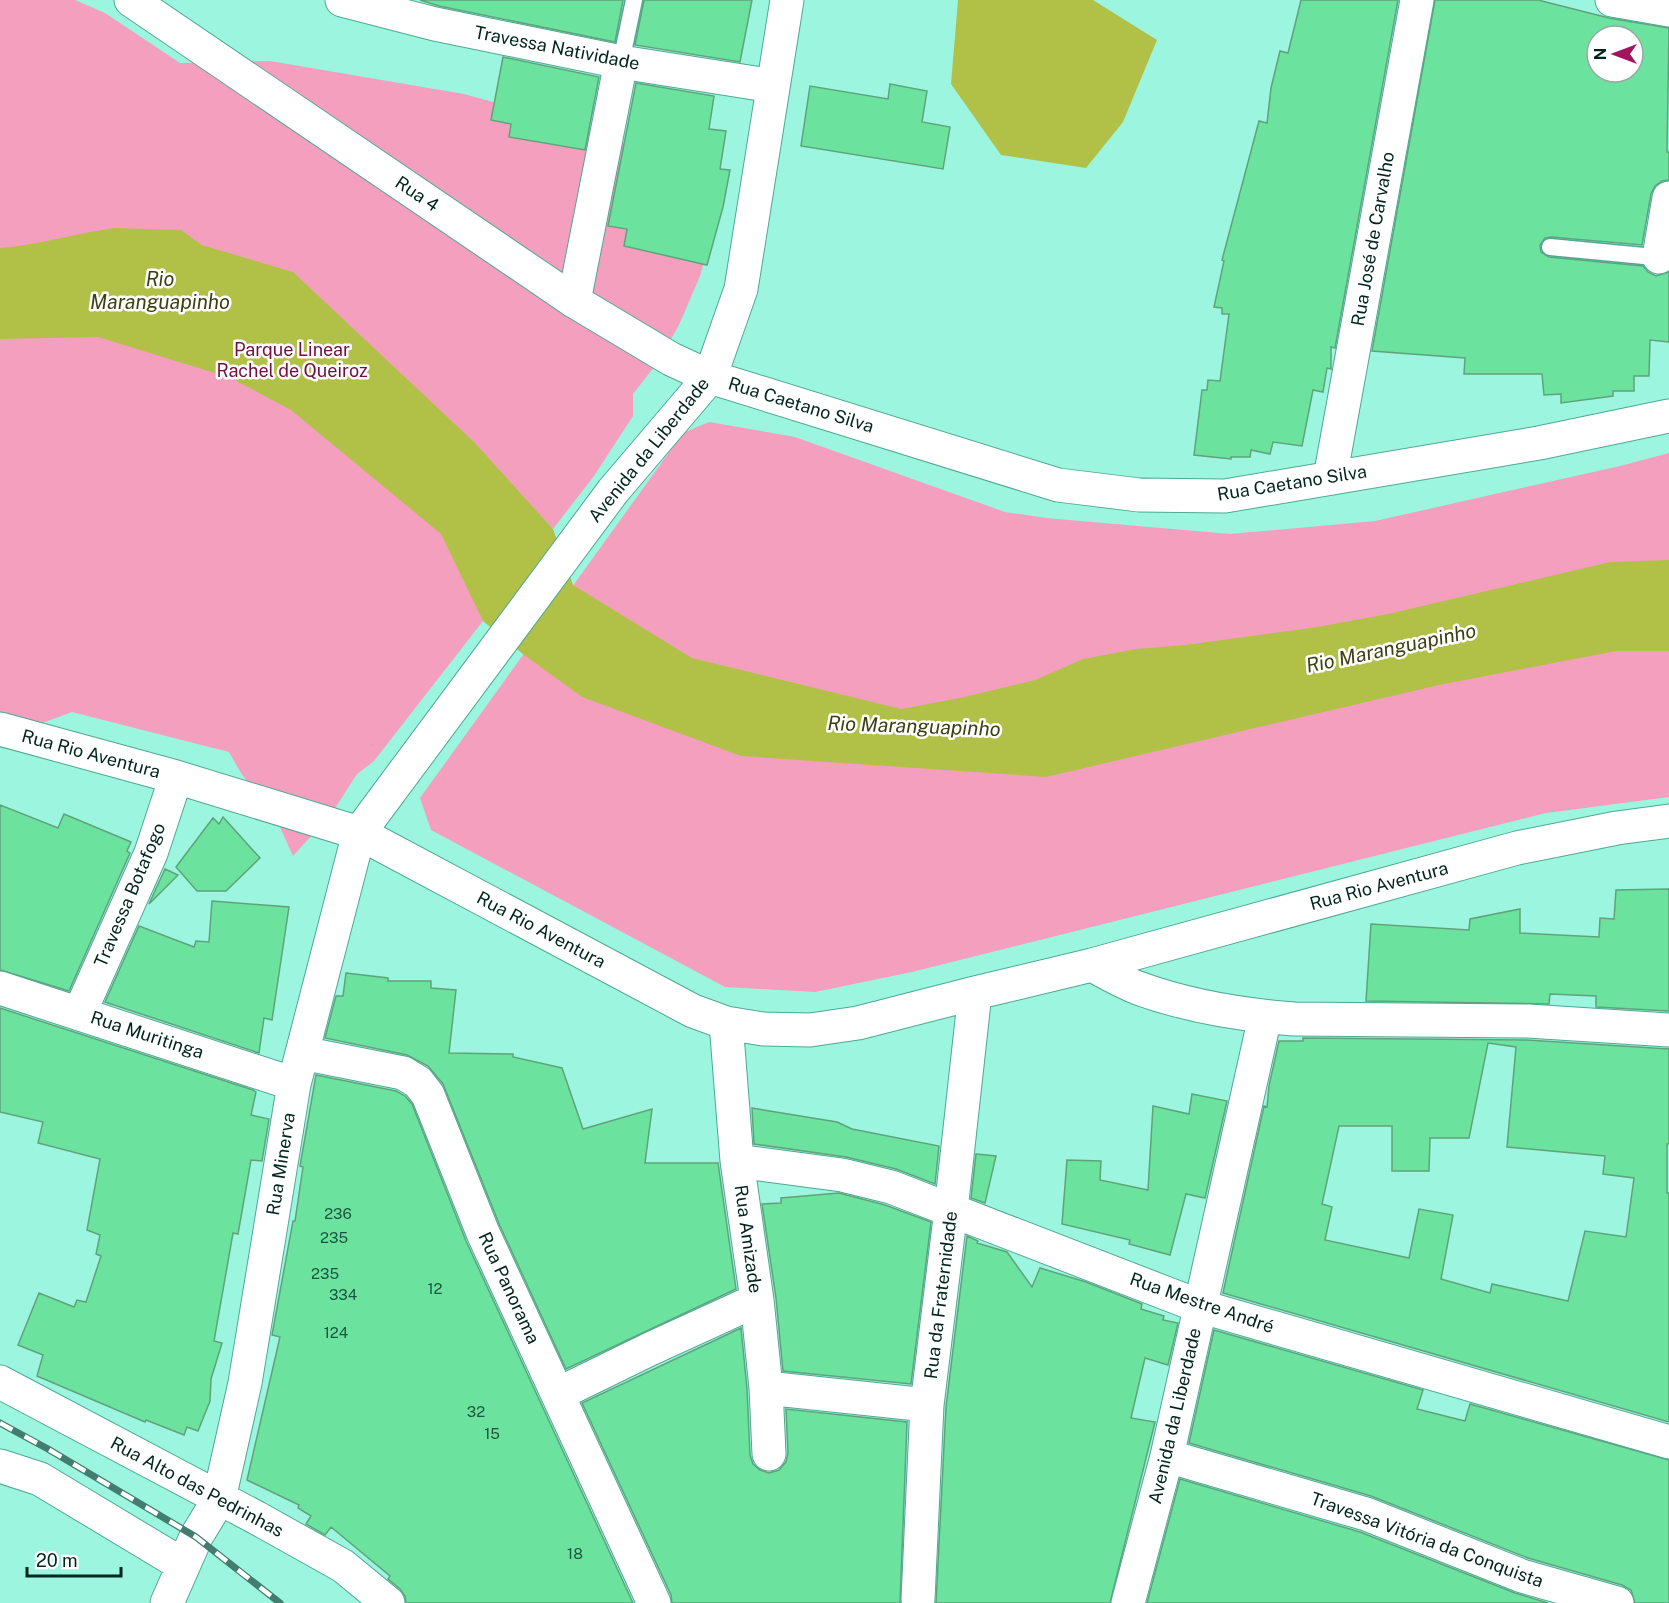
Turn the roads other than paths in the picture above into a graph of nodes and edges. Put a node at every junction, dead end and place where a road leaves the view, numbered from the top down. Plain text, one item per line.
1 (133, 0) edge
2 (342, 0) edge
3 (634, 0) edge
4 (786, 0) edge
5 (1417, 0) edge
6 (1612, 0) edge
7 (1669, 10) edge
8 (437, 12) edge
9 (621, 62) junction
10 (773, 86) junction
11 (1669, 198) edge
12 (1550, 247) dead end
13 (1664, 258) edge
14 (574, 301) junction
15 (710, 377) junction
16 (1669, 416) edge
17 (1330, 478) junction
18 (0, 729) edge
19 (176, 777) junction
20 (1669, 821) edge
21 (359, 833) junction
22 (1092, 965) junction
23 (0, 988) edge
24 (975, 993) junction
25 (80, 1012) junction
26 (1265, 1017) junction
27 (726, 1023) junction
28 (1669, 1030) edge
29 (298, 1069) junction
30 (737, 1161) junction
31 (951, 1210) junction
32 (758, 1300) junction
33 (1199, 1306) junction
34 (0, 1382) edge
35 (766, 1388) junction
36 (558, 1394) junction
37 (927, 1405) junction
38 (1669, 1442) edge
39 (769, 1454) dead end
40 (1167, 1456) junction
41 (0, 1466) edge
42 (219, 1499) junction
43 (183, 1565) junction
44 (918, 1599) dead end
45 (167, 1603) edge
46 (388, 1603) edge
47 (654, 1603) edge
48 (1128, 1603) edge
49 (1617, 1603) edge

1 - 14 street, Rua 4
2 - 8 street, Travessa Natividade
3 - 9 lane
4 - 10 street, Avenida da Liberdade
5 - 17 street, Rua José de Carvalho
6 - 7 street
8 - 9 street, Travessa Natividade
9 - 10 street, Travessa Natividade
9 - 14 street
10 - 15 street, Avenida da Liberdade
11 - 13 street
12 - 13 lane
14 - 15 street, Rua 4
15 - 17 street, Rua Caetano Silva
15 - 21 street, Avenida da Liberdade
16 - 17 street, Rua Caetano Silva
18 - 19 street, Rua Rio Aventura
19 - 21 street, Rua Rio Aventura
19 - 25 street, Travessa Botafogo
20 - 22 street, Rua Rio Aventura
21 - 27 street, Rua Rio Aventura
21 - 29 street, Rua Minerva
22 - 24 street, Rua Rio Aventura
22 - 26 street
23 - 25 street, Rua Muritinga
24 - 27 street, Rua Rio Aventura
24 - 31 street, Rua da Fraternidade
25 - 29 street, Rua Muritinga
26 - 28 street
26 - 33 street, Avenida da Liberdade
27 - 30 street, Rua Amizade
29 - 36 street, Rua Panorama
29 - 42 street, Rua Minerva
30 - 31 street, Rua Mestre André
30 - 32 street, Rua Amizade
31 - 33 street, Rua Mestre André
31 - 37 street, Rua da Fraternidade
32 - 35 street, Rua Amizade
32 - 36 street
33 - 38 street, Rua Mestre André
33 - 40 street, Avenida da Liberdade
34 - 42 street, Rua Alto das Pedrinhas
35 - 37 street
35 - 39 street, Rua Amizade
36 - 47 street, Rua Panorama
37 - 44 street, Rua da Fraternidade
40 - 48 street, Avenida da Liberdade
40 - 49 street, Travessa Vitória da Conquista
41 - 43 street
42 - 43 street, Rua Minerva
42 - 46 street, Rua Alto das Pedrinhas
43 - 45 street, Rua Minerva

